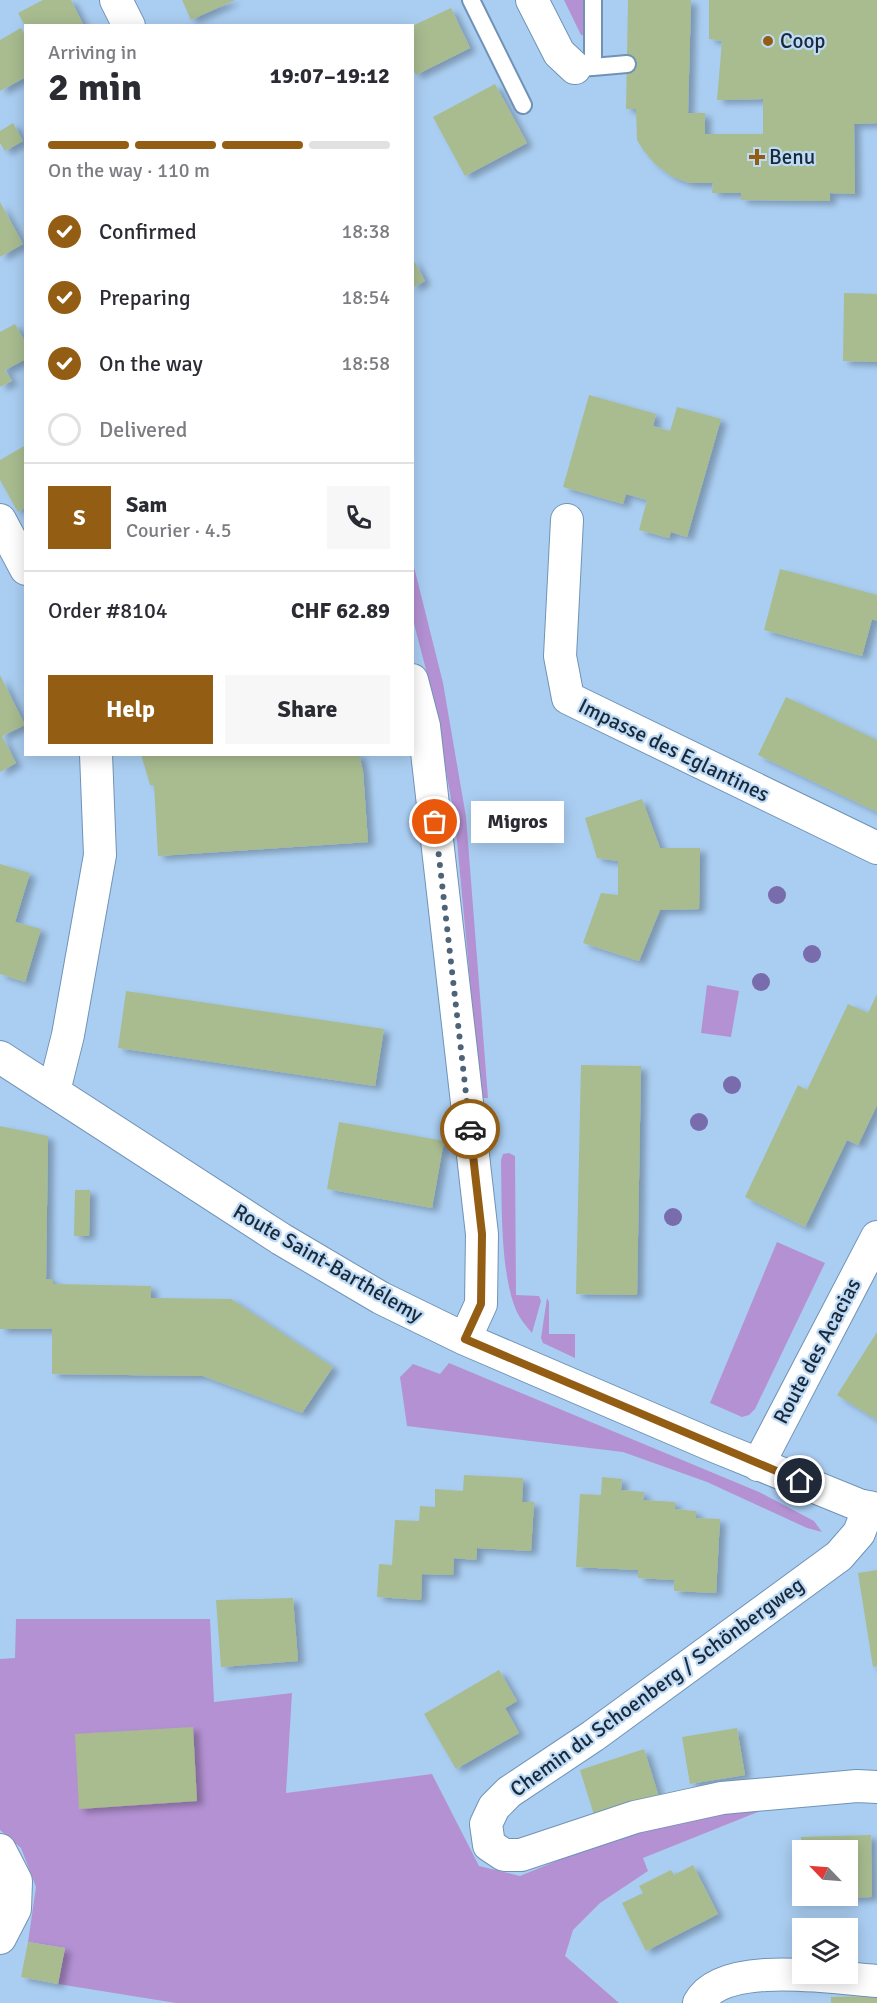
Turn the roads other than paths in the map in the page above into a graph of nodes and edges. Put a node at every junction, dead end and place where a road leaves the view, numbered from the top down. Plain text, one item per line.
1 (116, 0) edge
2 (471, 0) edge
3 (532, 0) edge
4 (593, 0) edge
5 (128, 24) edge
6 (627, 64) dead end
7 (584, 68) junction
8 (523, 105) dead end
9 (0, 520) edge
10 (567, 520) dead end
11 (24, 565) edge
12 (414, 688) edge
13 (96, 756) edge
14 (877, 848) edge
15 (0, 1057) edge
16 (54, 1091) junction
17 (877, 1237) edge
18 (465, 1339) junction
19 (758, 1464) junction
20 (873, 1508) edge
21 (877, 1787) edge
22 (0, 1850) edge
23 (0, 1938) edge
24 (877, 1981) edge
25 (699, 2003) edge

1 - 5 street
2 - 8 lane
3 - 7 street
4 - 7 lane
6 - 7 lane
9 - 11 street
10 - 14 street, Impasse des Eglantines
12 - 18 street
13 - 16 street
15 - 16 street, Route Saint-Barthélemy
16 - 18 street, Route Saint-Barthélemy
17 - 19 street, Route des Acacias
18 - 19 street, Route Saint-Barthélemy
19 - 20 street, Route Saint-Barthélemy
20 - 21 street, Chemin du Schoenberg / Schönbergweg
22 - 23 street
24 - 25 street

